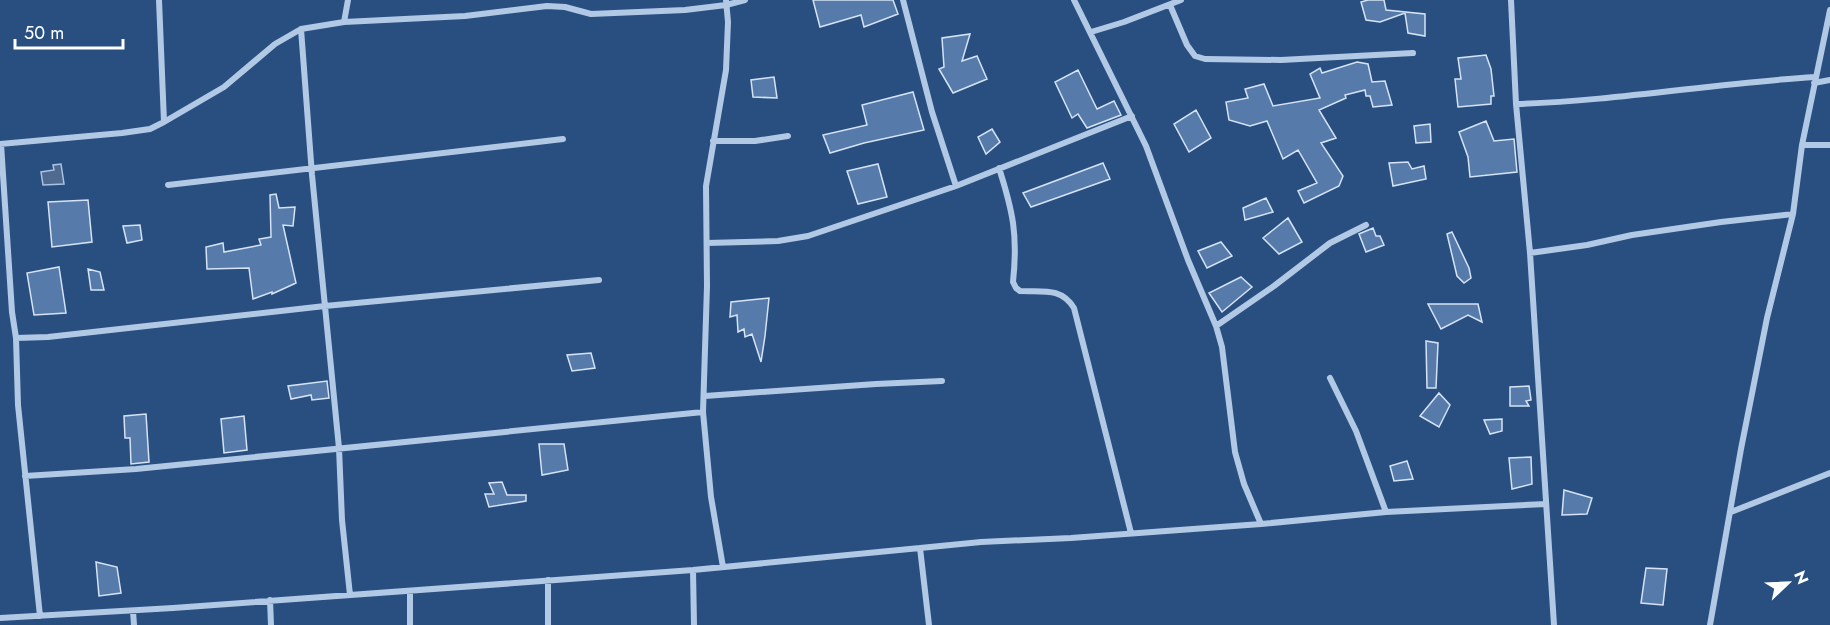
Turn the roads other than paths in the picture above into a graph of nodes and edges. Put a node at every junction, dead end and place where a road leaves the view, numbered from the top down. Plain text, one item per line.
1 (159, 0) edge
2 (348, 0) edge
3 (745, 0) edge
4 (903, 0) edge
5 (1074, 0) edge
6 (1181, 0) edge
7 (1511, 0) edge
8 (726, 2) edge
9 (1170, 5) junction
10 (1830, 10) edge
11 (344, 22) junction
12 (301, 29) junction
13 (1091, 32) junction
14 (1413, 53) dead end
15 (1815, 80) junction
16 (1830, 80) edge
17 (1516, 104) junction
18 (1132, 116) junction
19 (165, 122) junction
20 (788, 136) dead end
21 (563, 139) dead end
22 (714, 141) junction
23 (0, 144) edge
24 (1802, 145) junction
25 (1830, 145) edge
26 (311, 168) junction
27 (999, 168) junction
28 (168, 185) dead end
29 (956, 186) junction
30 (1793, 214) junction
31 (1366, 225) dead end
32 (706, 243) junction
33 (1530, 253) junction
34 (599, 280) dead end
35 (325, 306) junction
36 (1216, 326) junction
37 (16, 338) junction
38 (1330, 378) dead end
39 (942, 381) dead end
40 (705, 396) junction
41 (703, 412) junction
42 (339, 448) junction
43 (1830, 473) edge
44 (26, 476) junction
45 (1546, 504) junction
46 (1386, 512) junction
47 (1731, 512) junction
48 (1261, 524) junction
49 (1131, 533) junction
50 (920, 548) junction
51 (723, 567) junction
52 (693, 570) junction
53 (548, 580) junction
54 (410, 591) junction
55 (350, 596) junction
56 (270, 600) junction
57 (133, 611) junction
58 (40, 615) junction
59 (0, 618) edge
60 (134, 625) edge
61 (271, 625) edge
62 (410, 625) edge
63 (548, 625) edge
64 (694, 625) edge
65 (929, 625) edge
66 (1554, 625) edge
67 (1710, 625) edge

1 - 19 street
2 - 11 street
3 - 8 street
4 - 29 street
5 - 13 street
6 - 9 street
7 - 17 street
8 - 11 street
8 - 22 street
9 - 13 street
9 - 14 street
10 - 15 street
11 - 12 street
12 - 19 street
12 - 26 street
13 - 18 street
15 - 16 street
15 - 17 street
15 - 24 street
17 - 33 street
18 - 27 street
18 - 36 street
19 - 23 street
20 - 22 street
21 - 26 street
22 - 32 street
23 - 37 street
24 - 25 street
24 - 30 street
26 - 28 street
26 - 35 street
27 - 29 street
27 - 49 street
29 - 32 street
30 - 33 street
30 - 47 street
31 - 36 street
32 - 40 street
33 - 45 street
34 - 35 street
35 - 37 street
35 - 42 street
36 - 48 street
37 - 44 street
38 - 46 street
39 - 40 street
40 - 41 street
41 - 42 street
41 - 51 street
42 - 44 street
42 - 55 street
43 - 47 street
44 - 58 street
45 - 46 street
45 - 66 street
46 - 48 street
47 - 67 street
48 - 49 street
49 - 50 street
50 - 51 street
50 - 65 street
51 - 52 street
52 - 53 street
52 - 64 street
53 - 54 street
53 - 63 street
54 - 55 street
54 - 62 street
55 - 56 street
56 - 57 street
56 - 61 street
57 - 58 street
57 - 60 street
58 - 59 street

